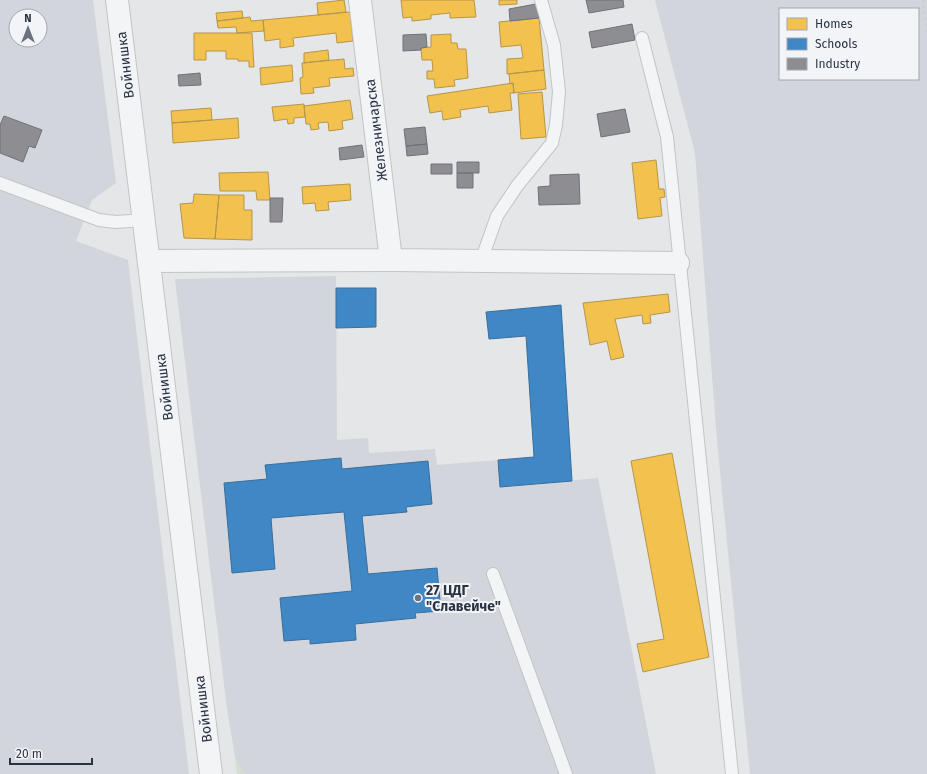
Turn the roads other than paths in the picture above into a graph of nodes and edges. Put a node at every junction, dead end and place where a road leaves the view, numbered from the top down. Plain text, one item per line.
1 (117, 0) edge
2 (360, 0) edge
3 (541, 0) edge
4 (642, 38) dead end
5 (0, 183) edge
6 (144, 220) junction
7 (391, 260) junction
8 (149, 261) junction
9 (481, 261) junction
10 (678, 264) junction
11 (493, 574) dead end
12 (211, 774) edge
13 (566, 774) edge
14 (732, 774) edge

1 - 6 street, Войнишка
2 - 7 street, Железничарска
3 - 9 lane
4 - 10 lane
5 - 6 lane
6 - 8 street, Войнишка
7 - 8 street
7 - 9 street
8 - 12 street, Войнишка
9 - 10 street
10 - 14 lane
11 - 13 lane

